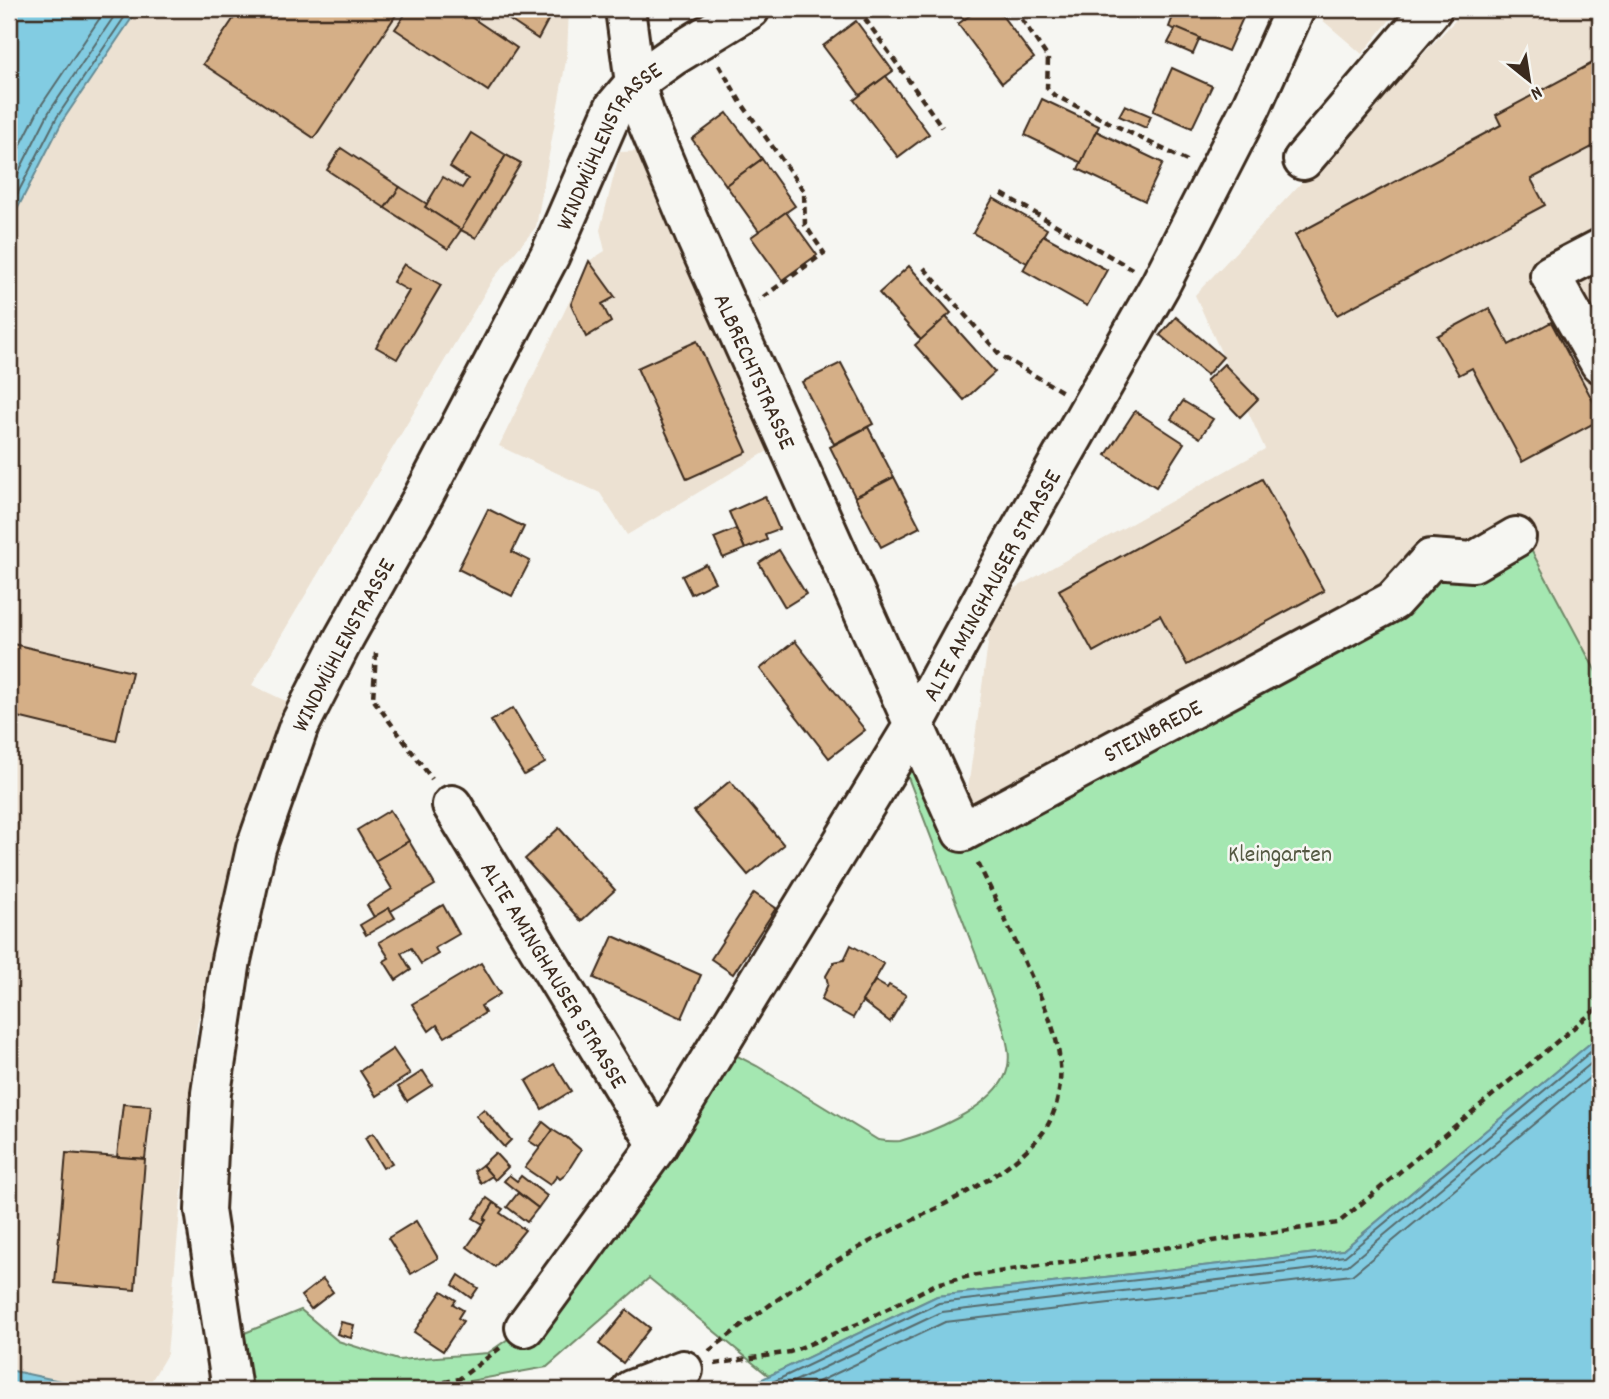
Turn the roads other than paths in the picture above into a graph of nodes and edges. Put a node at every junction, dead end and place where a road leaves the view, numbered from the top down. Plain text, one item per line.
1 (625, 9) edge
2 (750, 9) edge
3 (1295, 9) edge
4 (1432, 9) edge
5 (635, 83) junction
6 (1303, 160) dead end
7 (1600, 249) edge
8 (1600, 363) edge
9 (1516, 537) dead end
10 (914, 725) junction
11 (452, 805) road end
12 (658, 1144) junction
13 (525, 1328) road end
14 (683, 1370) road end
15 (232, 1390) edge
16 (631, 1390) edge

1 - 5 street, ALBRECHTSTRASSE
2 - 5 street, WINDMÜHLENSTRASSE
3 - 10 street, ALTE AMINGHAUSER STRASSE
4 - 6 street
5 - 10 street, ALBRECHTSTRASSE
5 - 15 street, WINDMÜHLENSTRASSE
7 - 8 street
9 - 10 street, STEINBREDE
10 - 12 street, ALTE AMINGHAUSER STRASSE
11 - 12 street, ALTE AMINGHAUSER STRASSE
12 - 13 street, ALTE AMINGHAUSER STRASSE
14 - 16 street

